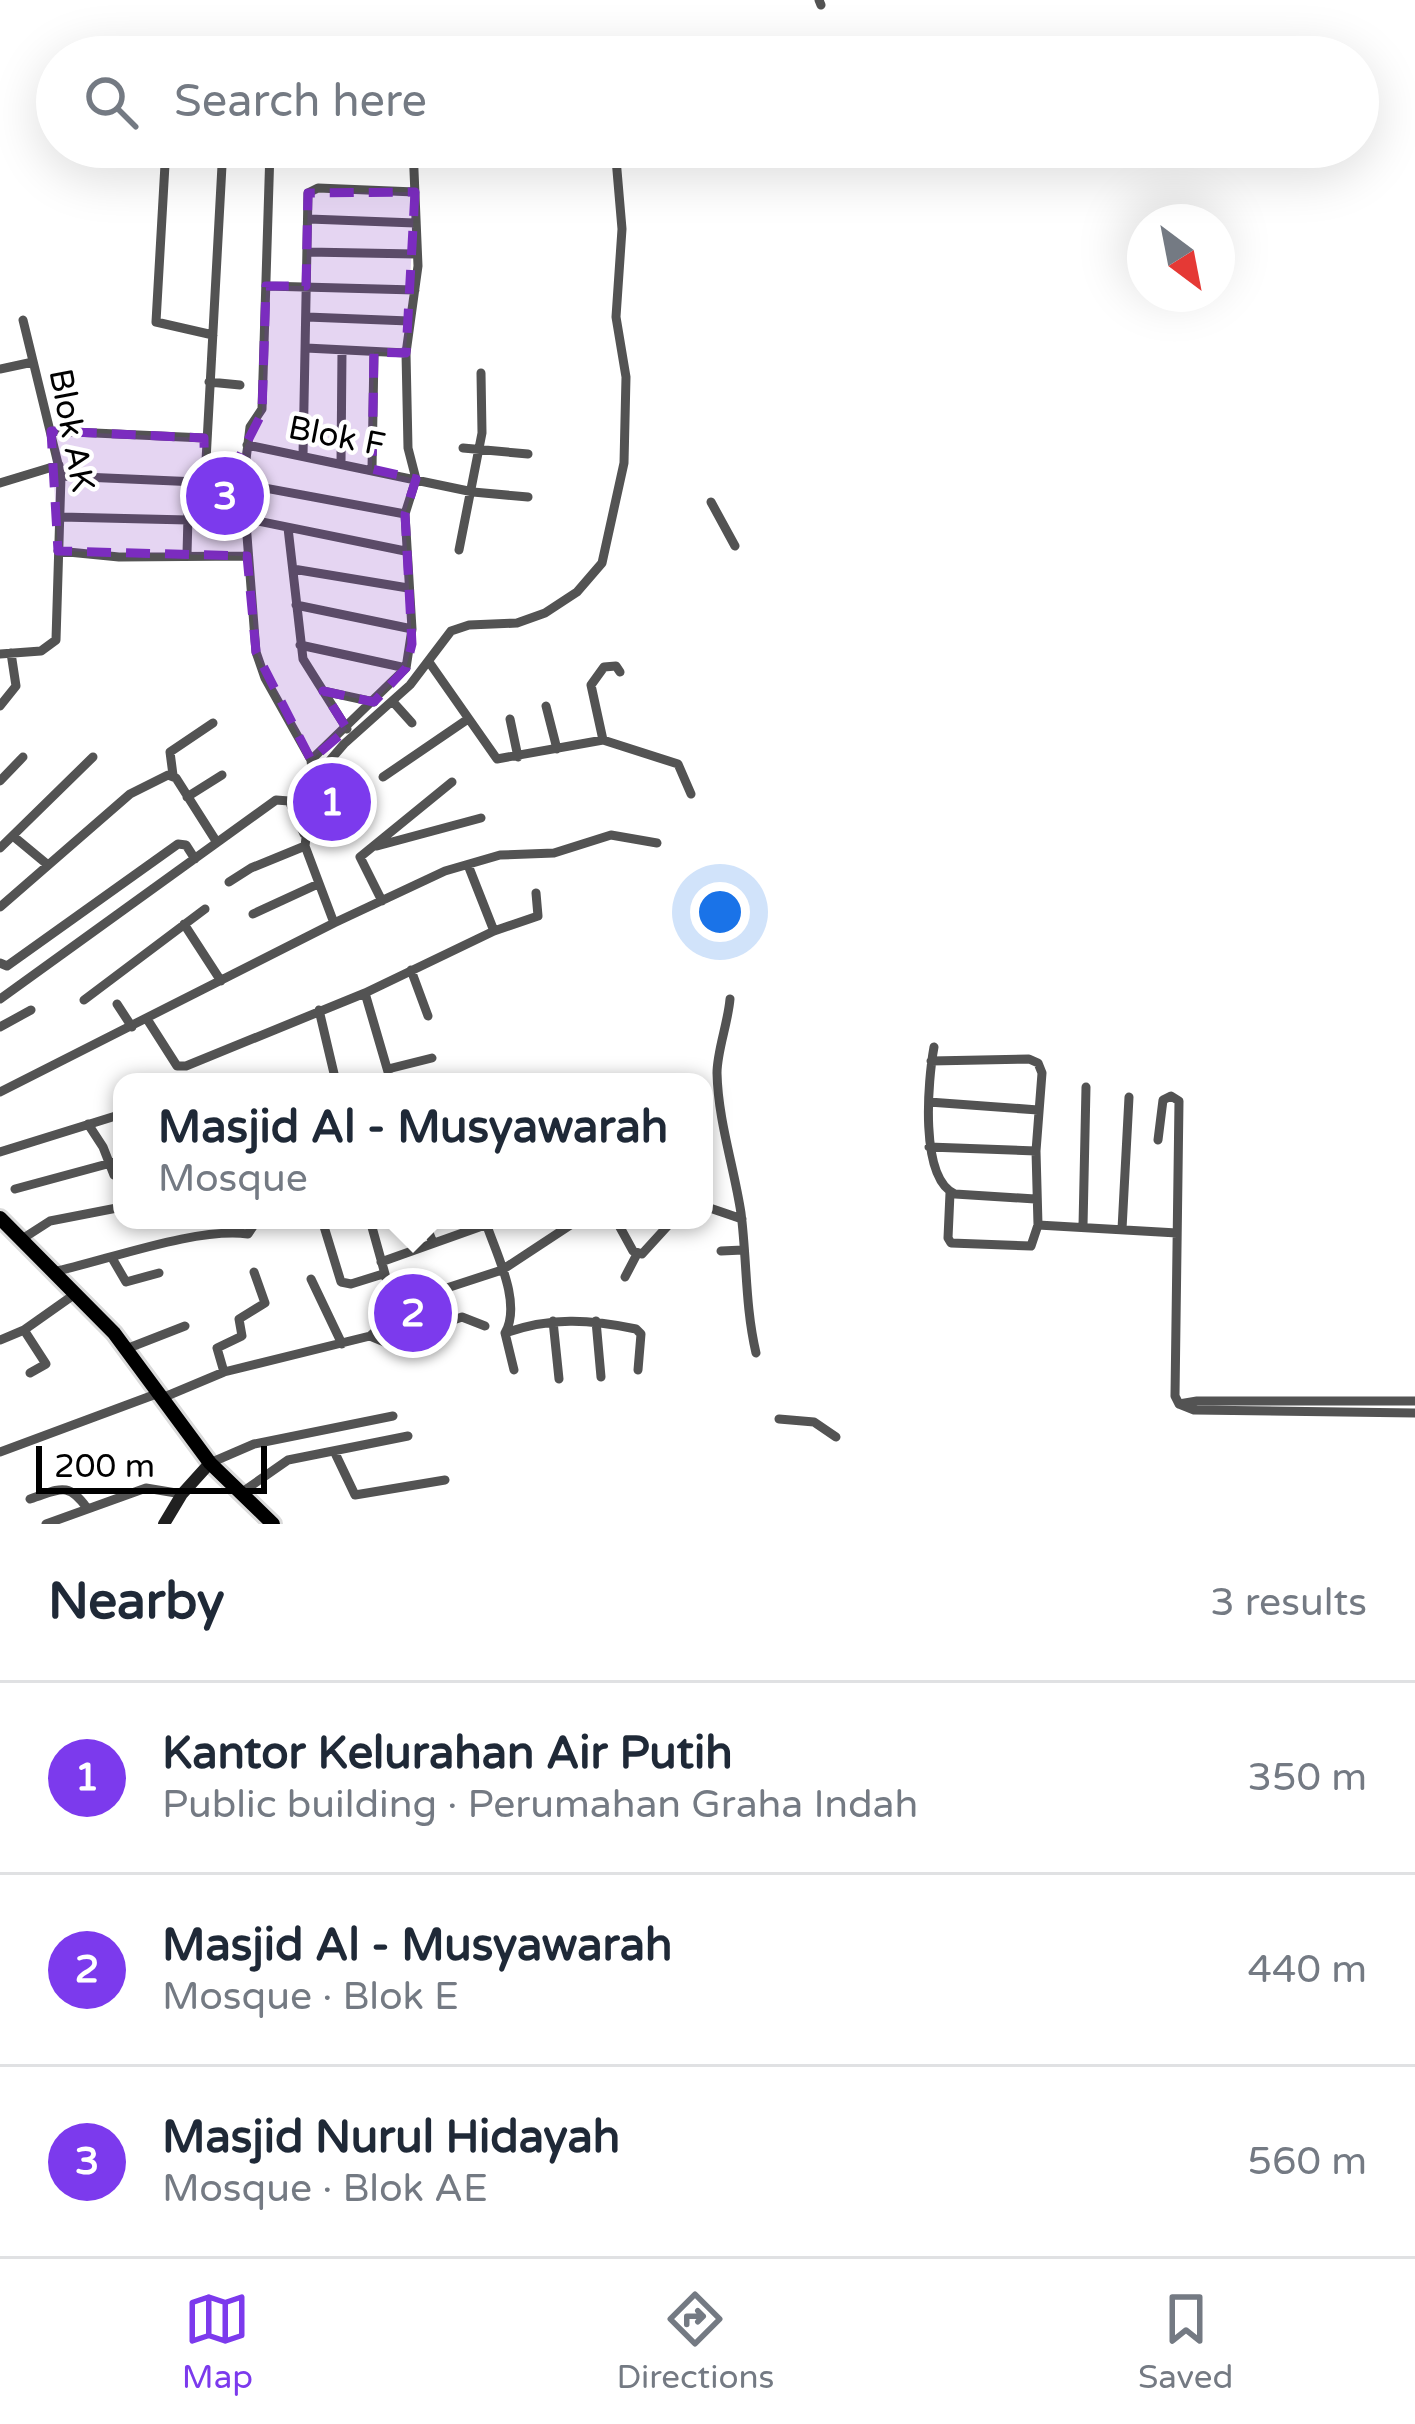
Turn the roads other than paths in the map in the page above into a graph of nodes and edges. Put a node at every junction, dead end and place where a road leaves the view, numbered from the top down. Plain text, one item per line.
1 (165, 168) edge
2 (222, 168) edge
3 (269, 168) edge
4 (414, 168) edge
5 (616, 168) edge
6 (415, 192) junction
7 (309, 219) junction
8 (415, 223) junction
9 (308, 252) junction
10 (415, 254) junction
11 (266, 286) junction
12 (306, 286) junction
13 (415, 290) junction
14 (307, 317) junction
15 (22, 320) dead end
16 (409, 322) junction
17 (213, 334) junction
18 (306, 348) junction
19 (342, 351) junction
20 (374, 352) junction
21 (406, 353) junction
22 (33, 362) junction
23 (0, 369) edge
24 (481, 373) dead end
25 (209, 382) junction
26 (240, 385) dead end
27 (51, 431) junction
28 (204, 438) junction
29 (247, 445) junction
30 (463, 448) dead end
31 (480, 450) junction
32 (528, 454) dead end
33 (303, 456) junction
34 (341, 463) junction
35 (372, 469) junction
36 (60, 470) junction
37 (189, 479) junction
38 (205, 479) junction
39 (416, 479) junction
40 (0, 483) edge
41 (243, 484) junction
42 (472, 492) junction
43 (528, 497) dead end
44 (711, 502) dead end
45 (404, 514) junction
46 (61, 517) junction
47 (243, 518) junction
48 (188, 520) junction
49 (288, 527) junction
50 (735, 546) dead end
51 (58, 550) junction
52 (459, 550) dead end
53 (405, 551) junction
54 (187, 554) junction
55 (247, 556) junction
56 (293, 569) junction
57 (408, 588) junction
58 (296, 605) junction
59 (412, 629) junction
60 (299, 644) junction
61 (5, 653) edge
62 (429, 662) junction
63 (406, 668) junction
64 (620, 672) dead end
65 (323, 691) junction
66 (374, 702) junction
67 (394, 703) junction
68 (0, 706) edge
69 (546, 706) dead end
70 (468, 719) junction
71 (509, 719) dead end
72 (213, 723) dead end
73 (412, 723) dead end
74 (347, 729) junction
75 (603, 740) junction
76 (556, 749) junction
77 (23, 757) dead end
78 (93, 757) dead end
79 (518, 757) junction
80 (311, 760) junction
81 (173, 775) junction
82 (222, 776) dead end
83 (383, 777) dead end
84 (313, 780) junction
85 (0, 781) edge
86 (452, 782) dead end
87 (692, 794) dead end
88 (188, 797) junction
89 (481, 818) dead end
90 (13, 836) junction
91 (304, 840) junction
92 (216, 841) junction
93 (657, 843) dead end
94 (0, 848) edge
95 (372, 848) junction
96 (194, 859) junction
97 (48, 865) junction
98 (468, 865) junction
99 (229, 882) dead end
100 (318, 884) junction
101 (536, 892) dead end
102 (382, 901) junction
103 (0, 907) edge
104 (205, 910) dead end
105 (253, 914) dead end
106 (334, 923) junction
107 (184, 924) junction
108 (494, 931) junction
109 (0, 962) edge
110 (411, 970) junction
111 (221, 981) junction
112 (365, 993) junction
113 (0, 999) edge
114 (730, 999) dead end
115 (84, 1000) dead end
116 (117, 1004) dead end
117 (31, 1010) dead end
118 (319, 1010) junction
119 (428, 1016) dead end
120 (147, 1019) junction
121 (132, 1027) junction
122 (0, 1028) edge
123 (934, 1046) dead end
124 (432, 1058) dead end
125 (931, 1061) junction
126 (388, 1069) junction
127 (333, 1073) edge
128 (389, 1073) edge
129 (1086, 1087) dead end
130 (0, 1093) edge
131 (1129, 1097) dead end
132 (929, 1102) junction
133 (1038, 1110) junction
134 (113, 1117) edge
135 (88, 1124) junction
136 (1158, 1140) dead end
137 (929, 1147) junction
138 (1036, 1151) junction
139 (0, 1152) edge
140 (113, 1157) edge
141 (113, 1162) edge
142 (15, 1189) dead end
143 (950, 1193) junction
144 (1036, 1199) junction
145 (113, 1209) edge
146 (713, 1209) edge
147 (0, 1218) edge
148 (742, 1219) junction
149 (1042, 1226) junction
150 (1083, 1226) junction
151 (251, 1229) edge
152 (325, 1229) edge
153 (372, 1229) edge
154 (427, 1229) edge
155 (474, 1229) edge
156 (494, 1229) edge
157 (564, 1229) edge
158 (622, 1229) edge
159 (666, 1229) edge
160 (1122, 1229) junction
161 (1177, 1233) junction
162 (22, 1239) junction
163 (433, 1244) junction
164 (743, 1250) junction
165 (721, 1251) dead end
166 (637, 1254) junction
167 (112, 1258) junction
168 (382, 1268) junction
169 (502, 1270) junction
170 (254, 1272) dead end
171 (53, 1273) junction
172 (159, 1273) dead end
173 (626, 1277) dead end
174 (310, 1279) dead end
175 (75, 1294) junction
176 (394, 1310) junction
177 (553, 1321) junction
178 (596, 1322) junction
179 (185, 1326) dead end
180 (485, 1326) dead end
181 (24, 1330) junction
182 (505, 1333) junction
183 (370, 1336) junction
184 (0, 1340) edge
185 (342, 1344) junction
186 (126, 1348) junction
187 (756, 1353) dead end
188 (514, 1370) dead end
189 (638, 1370) dead end
190 (30, 1372) dead end
191 (224, 1372) junction
192 (601, 1377) dead end
193 (560, 1378) dead end
194 (160, 1395) junction
195 (1415, 1401) edge
196 (1182, 1404) junction
197 (1415, 1413) edge
198 (393, 1416) dead end
199 (778, 1418) dead end
200 (408, 1436) dead end
201 (836, 1437) dead end
202 (0, 1452) edge
203 (335, 1453) junction
204 (210, 1463) junction
205 (445, 1480) dead end
206 (241, 1493) junction
207 (182, 1494) junction
208 (30, 1499) dead end
209 (87, 1508) junction
210 (46, 1524) edge
211 (164, 1524) edge
212 (273, 1524) edge

1 - 17 street
2 - 17 street
3 - 11 street
4 - 6 street
5 - 62 street
6 - 7 street
6 - 8 street
7 - 8 street
7 - 9 street
8 - 10 street
9 - 10 street
9 - 12 street
10 - 13 street
11 - 12 street
11 - 29 street
12 - 13 street
12 - 14 street
13 - 16 street
14 - 16 street
14 - 18 street
15 - 22 street, Blok AK
16 - 21 street
17 - 25 street
18 - 19 street
18 - 33 street
19 - 20 street
19 - 34 street
20 - 21 street
20 - 35 street
21 - 39 street
22 - 23 street
22 - 27 street, Blok AK
24 - 31 street
25 - 26 street
25 - 28 street
27 - 28 street
27 - 36 street, Blok AK
28 - 38 street
29 - 33 street, Blok F
29 - 41 street
30 - 31 street
31 - 32 street
31 - 42 street
33 - 34 street, Blok F
34 - 35 street, Blok F
35 - 39 street, Blok F
36 - 37 street
36 - 40 street
36 - 46 street, Blok AK
37 - 38 street
37 - 48 street
38 - 41 street
39 - 42 street, Blok F
39 - 45 street
41 - 45 street
41 - 47 street
42 - 43 street, Blok F
42 - 52 street
44 - 50 street
45 - 53 street
46 - 48 street
46 - 51 street, Blok AK
47 - 49 street
47 - 55 street
48 - 54 street
49 - 53 street
49 - 56 street
51 - 54 street
51 - 61 street, Blok AK
53 - 57 street
54 - 55 street
55 - 80 street
56 - 57 street
56 - 58 street
57 - 59 street
58 - 59 street
58 - 60 street
59 - 63 street
60 - 63 street
60 - 65 street
61 - 68 street
62 - 67 street
62 - 70 street
63 - 66 street
64 - 75 street
65 - 66 street
65 - 74 street
66 - 74 street
67 - 73 street
67 - 84 street
69 - 76 street
70 - 79 street
70 - 83 street
71 - 79 street
72 - 81 street
74 - 80 street
75 - 76 street
75 - 87 street
76 - 79 street
77 - 85 street
78 - 90 street
80 - 84 street
81 - 88 street
81 - 97 street
82 - 88 street
84 - 91 street
86 - 95 street
88 - 92 street
89 - 95 street
90 - 94 street
90 - 97 street
91 - 92 street
91 - 99 street
91 - 100 street
92 - 96 street
93 - 98 street
95 - 102 street
96 - 109 street
96 - 113 street
97 - 103 street
98 - 102 street
98 - 108 street
100 - 105 street
100 - 106 street
101 - 108 street
102 - 106 street
104 - 107 street
106 - 111 street
107 - 111 street
107 - 115 street
108 - 110 street
110 - 112 street
110 - 119 street
111 - 120 street
112 - 118 street
112 - 126 street
114 - 148 street
116 - 121 street
117 - 122 street
118 - 120 street
118 - 127 street
120 - 121 street
121 - 130 street
123 - 125 street
124 - 126 street
125 - 132 street
125 - 133 street
126 - 128 street
129 - 150 street
131 - 160 street
132 - 133 street
132 - 137 street
133 - 138 street
134 - 135 street
135 - 139 street
135 - 140 street
136 - 161 street
137 - 138 street
137 - 143 street
138 - 144 street
141 - 142 street
143 - 144 street
143 - 149 street
144 - 149 street
145 - 162 street
146 - 148 street
147 - 162 main road
148 - 164 street
149 - 150 street
150 - 160 street
151 - 167 street
152 - 168 street
153 - 168 street
154 - 163 street
155 - 163 street
156 - 169 street
157 - 169 street
158 - 166 street
159 - 166 street
160 - 161 street
161 - 196 street
162 - 171 main road
163 - 168 street
164 - 165 street
164 - 187 street
166 - 173 street
167 - 171 street
167 - 172 street
168 - 176 street
169 - 176 street
169 - 182 street
170 - 191 street
171 - 175 main road
174 - 185 street
175 - 181 street
175 - 186 main road
176 - 183 street
177 - 178 street
177 - 182 street
177 - 193 street
178 - 189 street
178 - 192 street
179 - 186 street
180 - 183 street
181 - 184 street
181 - 190 street
182 - 188 street
183 - 185 street
185 - 191 street
186 - 194 main road
191 - 194 street
194 - 202 street
194 - 204 main road
195 - 196 street
196 - 197 street
198 - 204 street
199 - 201 street
200 - 203 street
203 - 205 street
203 - 206 street
204 - 206 main road
204 - 207 main road
206 - 212 main road
207 - 209 street
207 - 211 main road
208 - 209 street
209 - 210 street

